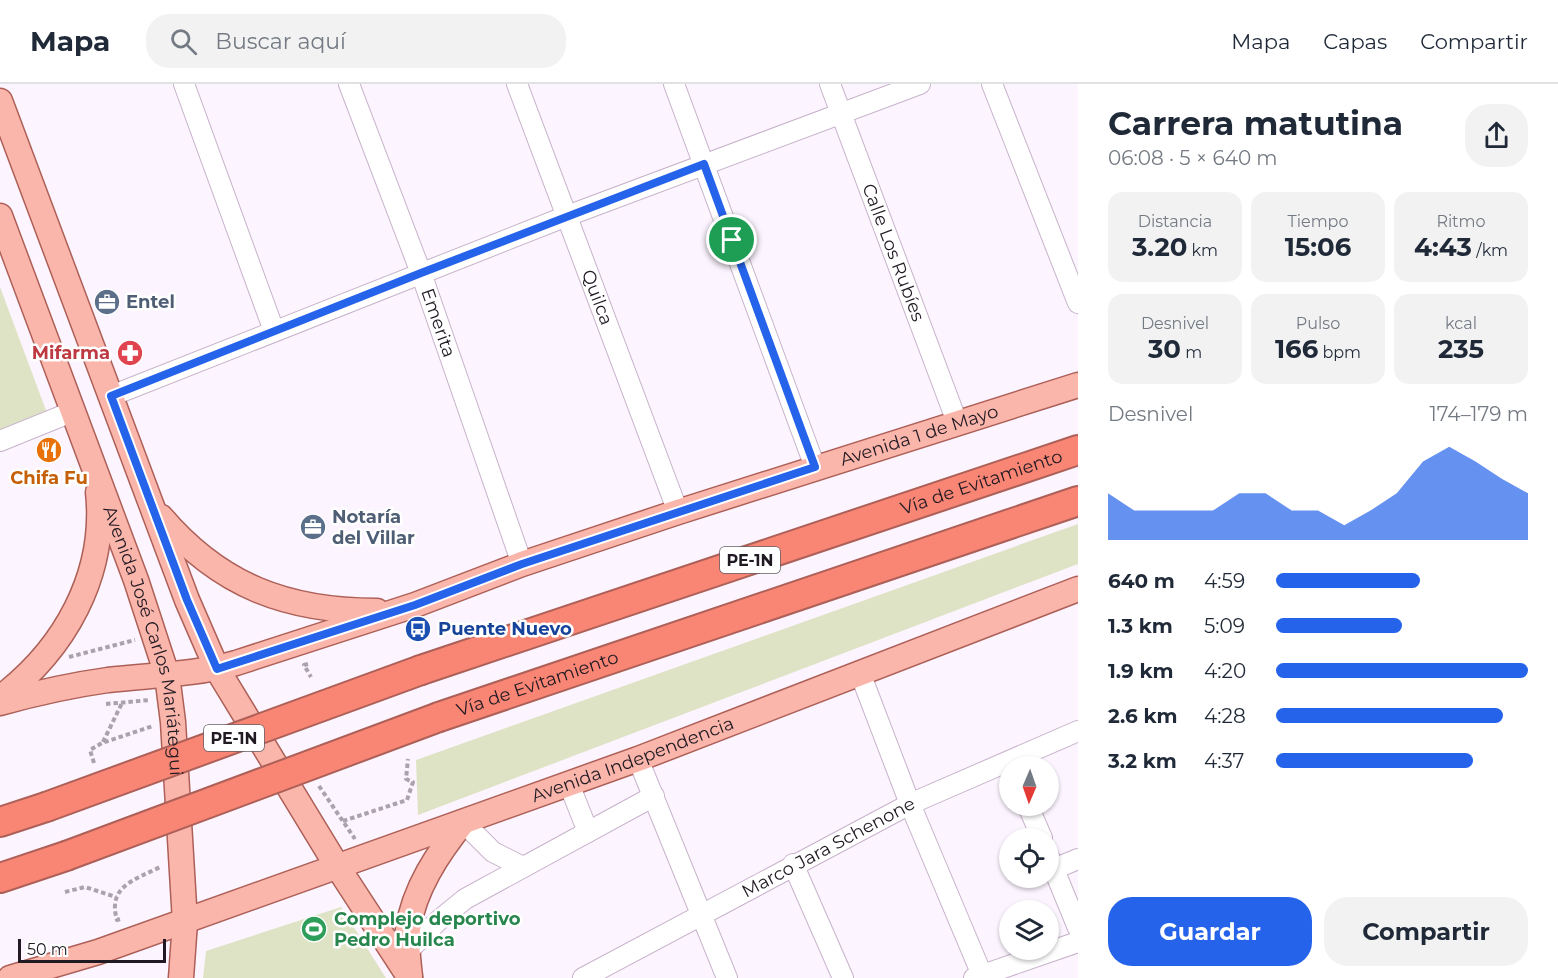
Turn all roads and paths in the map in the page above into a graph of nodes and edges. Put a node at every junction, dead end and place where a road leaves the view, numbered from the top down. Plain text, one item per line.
1 (184, 84) edge
2 (349, 84) edge
3 (517, 84) edge
4 (674, 84) edge
5 (830, 84) edge
6 (920, 84) edge
7 (992, 84) edge
8 (0, 100) edge
9 (841, 113) junction
10 (704, 164) junction
11 (0, 216) edge
12 (567, 216) junction
13 (7, 253) edge
14 (421, 273) junction
15 (1078, 303) edge
16 (273, 331) junction
17 (1078, 385) edge
18 (111, 396) junction
19 (74, 411) junction
20 (957, 422) junction
21 (0, 441) edge
22 (1078, 450) edge
23 (93, 463) junction
24 (815, 467) junction
25 (1078, 501) edge
26 (151, 505) junction
27 (678, 512) junction
28 (522, 564) junction
29 (1078, 589) edge
30 (415, 605) junction
31 (138, 639) dead end
32 (66, 658) dead end
33 (316, 661) dead end
34 (217, 669) junction
35 (860, 673) junction
36 (167, 675) junction
37 (310, 676) dead end
38 (0, 698) edge
39 (0, 703) edge
40 (122, 703) dead end
41 (154, 726) dead end
42 (1078, 732) edge
43 (102, 743) junction
44 (1026, 756) edge
45 (408, 759) dead end
46 (638, 759) junction
47 (94, 763) dead end
48 (999, 768) edge
49 (569, 784) junction
50 (654, 796) junction
51 (910, 804) junction
52 (343, 821) dead end
53 (0, 822) edge
54 (463, 822) junction
55 (588, 832) junction
56 (1078, 859) edge
57 (1059, 861) edge
58 (164, 864) dead end
59 (793, 864) junction
60 (337, 866) junction
61 (523, 867) junction
62 (0, 878) edge
63 (1059, 880) edge
64 (65, 892) dead end
65 (116, 897) junction
66 (701, 915) junction
67 (117, 921) dead end
68 (185, 922) junction
69 (1078, 928) edge
70 (1078, 942) edge
71 (407, 952) junction
72 (589, 977) edge
73 (978, 977) edge
74 (10, 978) edge
75 (181, 978) edge
76 (410, 978) edge
77 (727, 978) edge
78 (843, 978) edge

1 - 16 street
2 - 14 street, Emerita
3 - 12 street, Quilca
4 - 10 street
5 - 9 street, Calle Los Rubíes
6 - 9 street
7 - 15 street
8 - 18 main road
9 - 10 street
9 - 20 street, Calle Los Rubíes
10 - 12 street
10 - 24 street
11 - 13 main road, Avenida José Carlos Mariátegui
12 - 14 street
12 - 27 street, Quilca
13 - 19 main road, Avenida José Carlos Mariátegui
14 - 16 street
14 - 28 street, Emerita
16 - 18 street
17 - 20 main road, Avenida 1 de Mayo
18 - 26 main road
19 - 21 street
19 - 23 main road, Avenida José Carlos Mariátegui
20 - 24 main road, Avenida 1 de Mayo
22 - 53 highway, Vía de Evitamiento / PE-1N, bridge
23 - 36 main road, Avenida José Carlos Mariátegui
23 - 38 main road
24 - 27 main road, Avenida 1 de Mayo
25 - 62 highway, Vía de Evitamiento, bridge
26 - 30 main road
26 - 34 main road
27 - 28 main road, Avenida 1 de Mayo
28 - 30 main road, Avenida 1 de Mayo
29 - 35 main road, Avenida Independencia
30 - 34 main road, Avenida 1 de Mayo
31 - 32 path
33 - 37 path
34 - 36 main road, Avenida 1 de Mayo
34 - 60 main road
35 - 46 main road, Avenida Independencia
35 - 51 street
36 - 39 main road, Avenida 1 de Mayo
36 - 68 main road, Avenida José Carlos Mariátegui
40 - 43 path
41 - 43 path
42 - 44 street, Marco Jara Schenone
43 - 47 path
45 - 52 path
46 - 49 main road, Avenida Independencia
46 - 50 street
48 - 51 street, Marco Jara Schenone
49 - 54 main road, Avenida Independencia
49 - 55 street
50 - 55 street
50 - 66 street
51 - 59 street, Marco Jara Schenone
51 - 73 street
54 - 60 main road, Avenida Independencia
54 - 61 street
54 - 71 main road
55 - 61 street
56 - 57 street
58 - 65 path
59 - 66 street, Marco Jara Schenone
59 - 78 street
60 - 68 main road, Avenida Independencia
60 - 76 main road
61 - 71 street
63 - 69 street
64 - 65 path
65 - 67 path
66 - 72 street, Marco Jara Schenone
66 - 77 street
68 - 74 main road, Avenida Independencia
68 - 75 main road, Avenida José Carlos Mariátegui
70 - 73 street
71 - 76 main road

